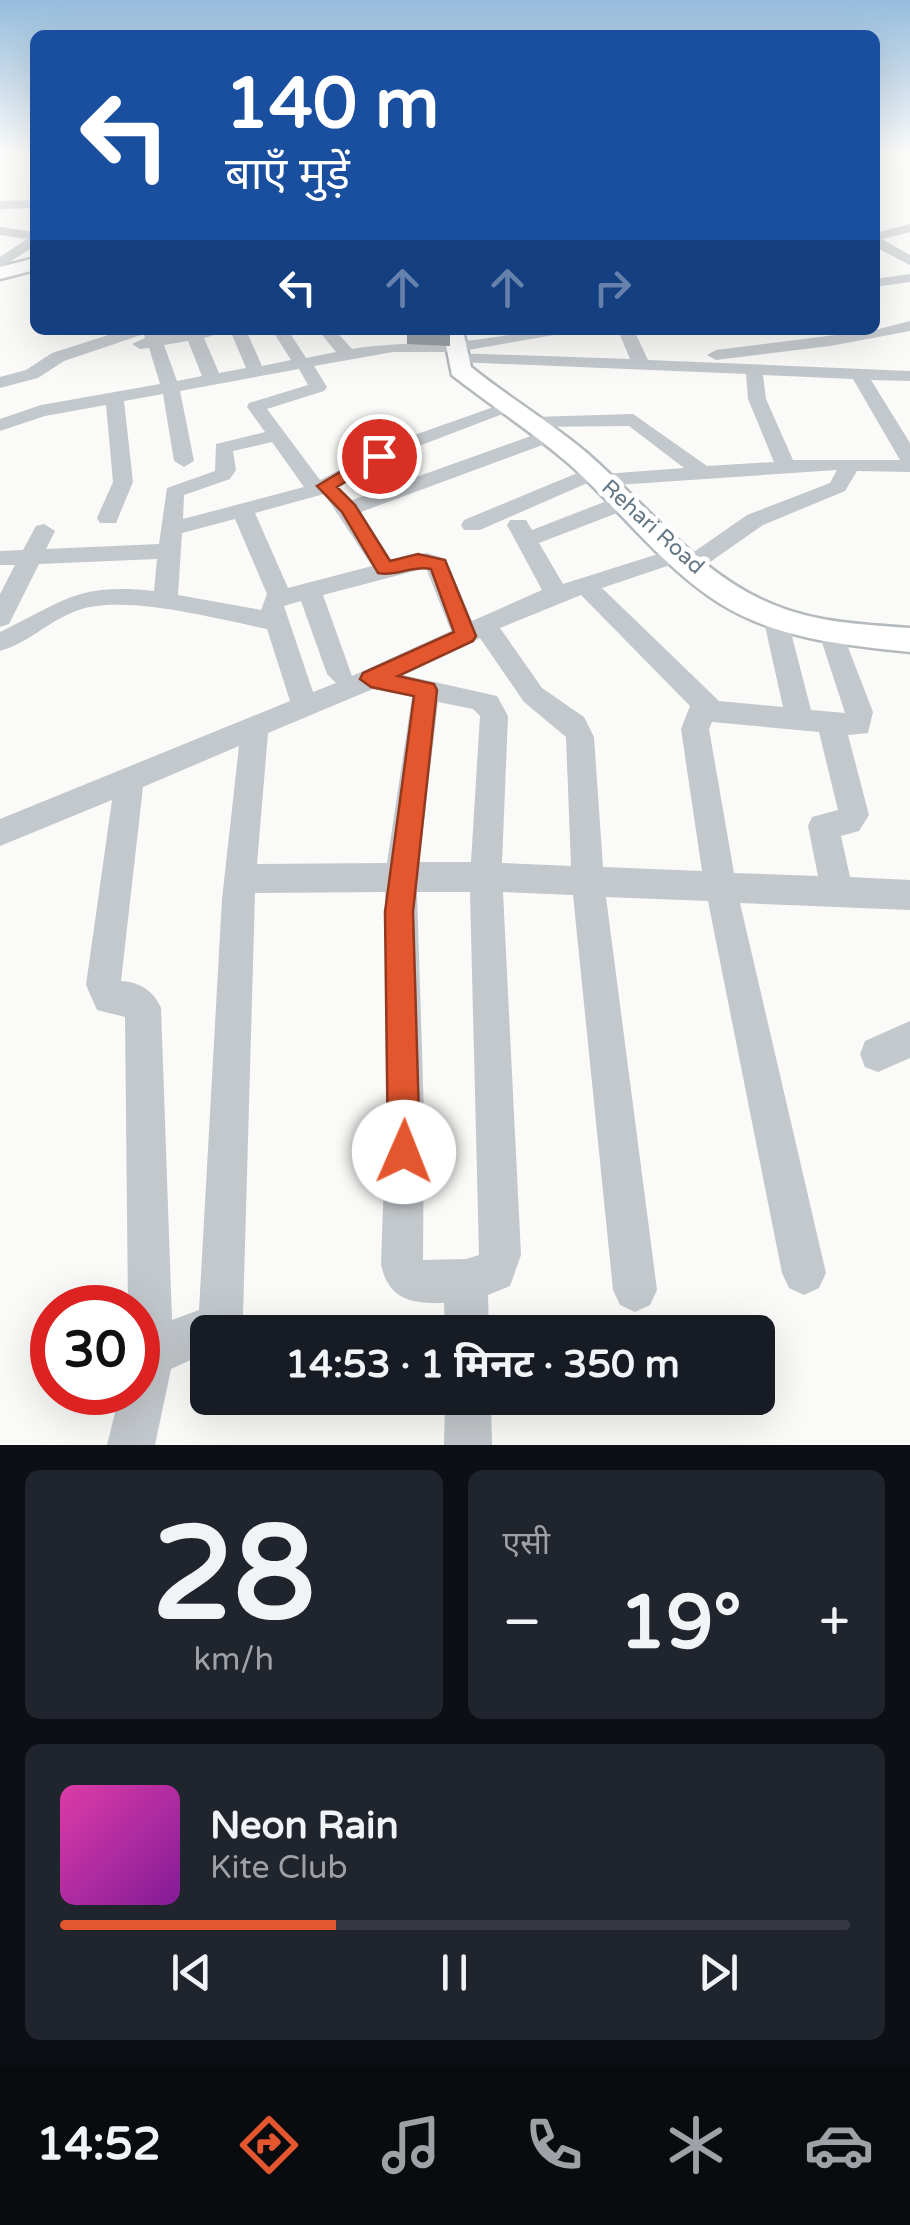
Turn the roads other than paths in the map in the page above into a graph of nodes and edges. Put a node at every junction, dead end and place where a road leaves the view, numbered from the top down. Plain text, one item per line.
1 (910, 228) edge
2 (0, 231) edge
3 (880, 236) edge
4 (30, 237) edge
5 (880, 240) edge
6 (30, 242) edge
7 (910, 262) edge
8 (0, 264) edge
9 (30, 265) edge
10 (880, 267) edge
11 (0, 272) edge
12 (910, 278) edge
13 (880, 282) edge
14 (910, 326) edge
15 (880, 332) edge
16 (145, 335) edge
17 (147, 335) edge
18 (149, 335) edge
19 (194, 335) edge
20 (240, 335) edge
21 (283, 335) edge
22 (330, 335) edge
23 (516, 335) edge
24 (629, 335) edge
25 (798, 335) edge
26 (862, 335) edge
27 (846, 338) junction
28 (455, 343) edge
29 (808, 343) junction
30 (112, 349) dead end
31 (348, 356) junction
32 (301, 361) junction
33 (648, 363) junction
34 (754, 370) junction
35 (858, 372) junction
36 (257, 373) junction
37 (910, 373) edge
38 (214, 381) junction
39 (0, 383) edge
40 (171, 389) junction
41 (115, 399) junction
42 (880, 411) junction
43 (910, 411) edge
44 (531, 422) junction
45 (0, 425) edge
46 (276, 436) junction
47 (904, 439) edge
48 (184, 460) dead end
49 (910, 462) edge
50 (850, 464) junction
51 (786, 467) junction
52 (702, 472) junction
53 (598, 477) junction
54 (321, 488) junction
55 (626, 502) junction
56 (349, 509) junction
57 (505, 511) junction
58 (244, 512) junction
59 (108, 518) dead end
60 (472, 525) dead end
61 (44, 531) dead end
62 (529, 539) junction
63 (171, 540) junction
64 (32, 555) junction
65 (0, 558) edge
66 (686, 559) junction
67 (385, 569) junction
68 (585, 586) junction
69 (308, 590) junction
70 (556, 593) junction
71 (165, 604) junction
72 (279, 610) junction
73 (775, 617) junction
74 (0, 618) edge
75 (830, 630) junction
76 (467, 634) junction
77 (910, 640) edge
78 (0, 642) edge
79 (356, 677) junction
80 (426, 690) junction
81 (302, 699) junction
82 (712, 711) junction
83 (800, 718) junction
84 (832, 723) junction
85 (255, 729) junction
86 (129, 779) junction
87 (0, 832) edge
88 (401, 877) junction
89 (486, 877) junction
90 (240, 879) junction
91 (588, 882) junction
92 (721, 888) junction
93 (837, 892) junction
94 (910, 895) edge
95 (804, 1273) dead end
96 (466, 1281) junction
97 (150, 1285) edge
98 (634, 1290) dead end
99 (467, 1315) edge
100 (160, 1347) edge
101 (138, 1415) edge
102 (468, 1415) edge
103 (131, 1445) edge
104 (468, 1445) edge

1 - 3 street
2 - 4 street
5 - 7 street
6 - 8 street
7 - 10 street
9 - 11 main road
12 - 13 street
14 - 15 street
16 - 39 street
17 - 30 street
18 - 40 street
19 - 38 street
20 - 36 street
21 - 32 street
22 - 31 street
23 - 28 street
24 - 33 street
25 - 29 street
26 - 27 street
27 - 29 street
27 - 37 street
28 - 31 street
28 - 33 street
28 - 44 main road, Rehari Road
29 - 33 street
31 - 32 street
32 - 36 street
32 - 46 street
33 - 34 street
34 - 35 street
34 - 51 street
35 - 37 street
35 - 42 street
36 - 38 street
38 - 40 street
40 - 41 street
40 - 48 street
41 - 45 street
41 - 59 street
42 - 43 street
42 - 47 street
44 - 52 street
44 - 53 main road, Rehari Road
44 - 54 street
44 - 56 street
46 - 54 street
46 - 63 street
47 - 49 street
49 - 50 street
50 - 51 street
50 - 66 street
51 - 52 street
52 - 53 street
53 - 55 main road, Rehari Road
53 - 57 street
54 - 56 street
54 - 58 street
55 - 62 street
55 - 66 main road, Rehari Road
56 - 67 street
57 - 60 street
57 - 62 street
58 - 63 street
58 - 72 street
61 - 64 street
62 - 70 street
63 - 64 street
63 - 71 street
64 - 65 street
64 - 74 street
66 - 68 street
66 - 73 main road, Rehari Road
67 - 69 street
67 - 76 street
68 - 70 street
68 - 82 street
69 - 72 street
69 - 79 street
70 - 76 street
71 - 72 street
71 - 78 street
72 - 81 street
73 - 75 main road, Rehari Road
73 - 83 street
75 - 77 main road, Rehari Road
75 - 84 street
76 - 79 street
76 - 91 street
79 - 80 street
79 - 81 street
80 - 88 street
80 - 89 street
81 - 85 street
82 - 83 street
82 - 92 street
83 - 84 street
84 - 93 street
85 - 86 street
85 - 90 street
86 - 87 street
86 - 97 street
88 - 89 street
88 - 90 street
88 - 96 street
89 - 91 street
89 - 96 street
90 - 100 street
91 - 92 street
91 - 98 street
92 - 93 street
92 - 95 street
93 - 94 street
96 - 99 street
101 - 103 street
102 - 104 street

